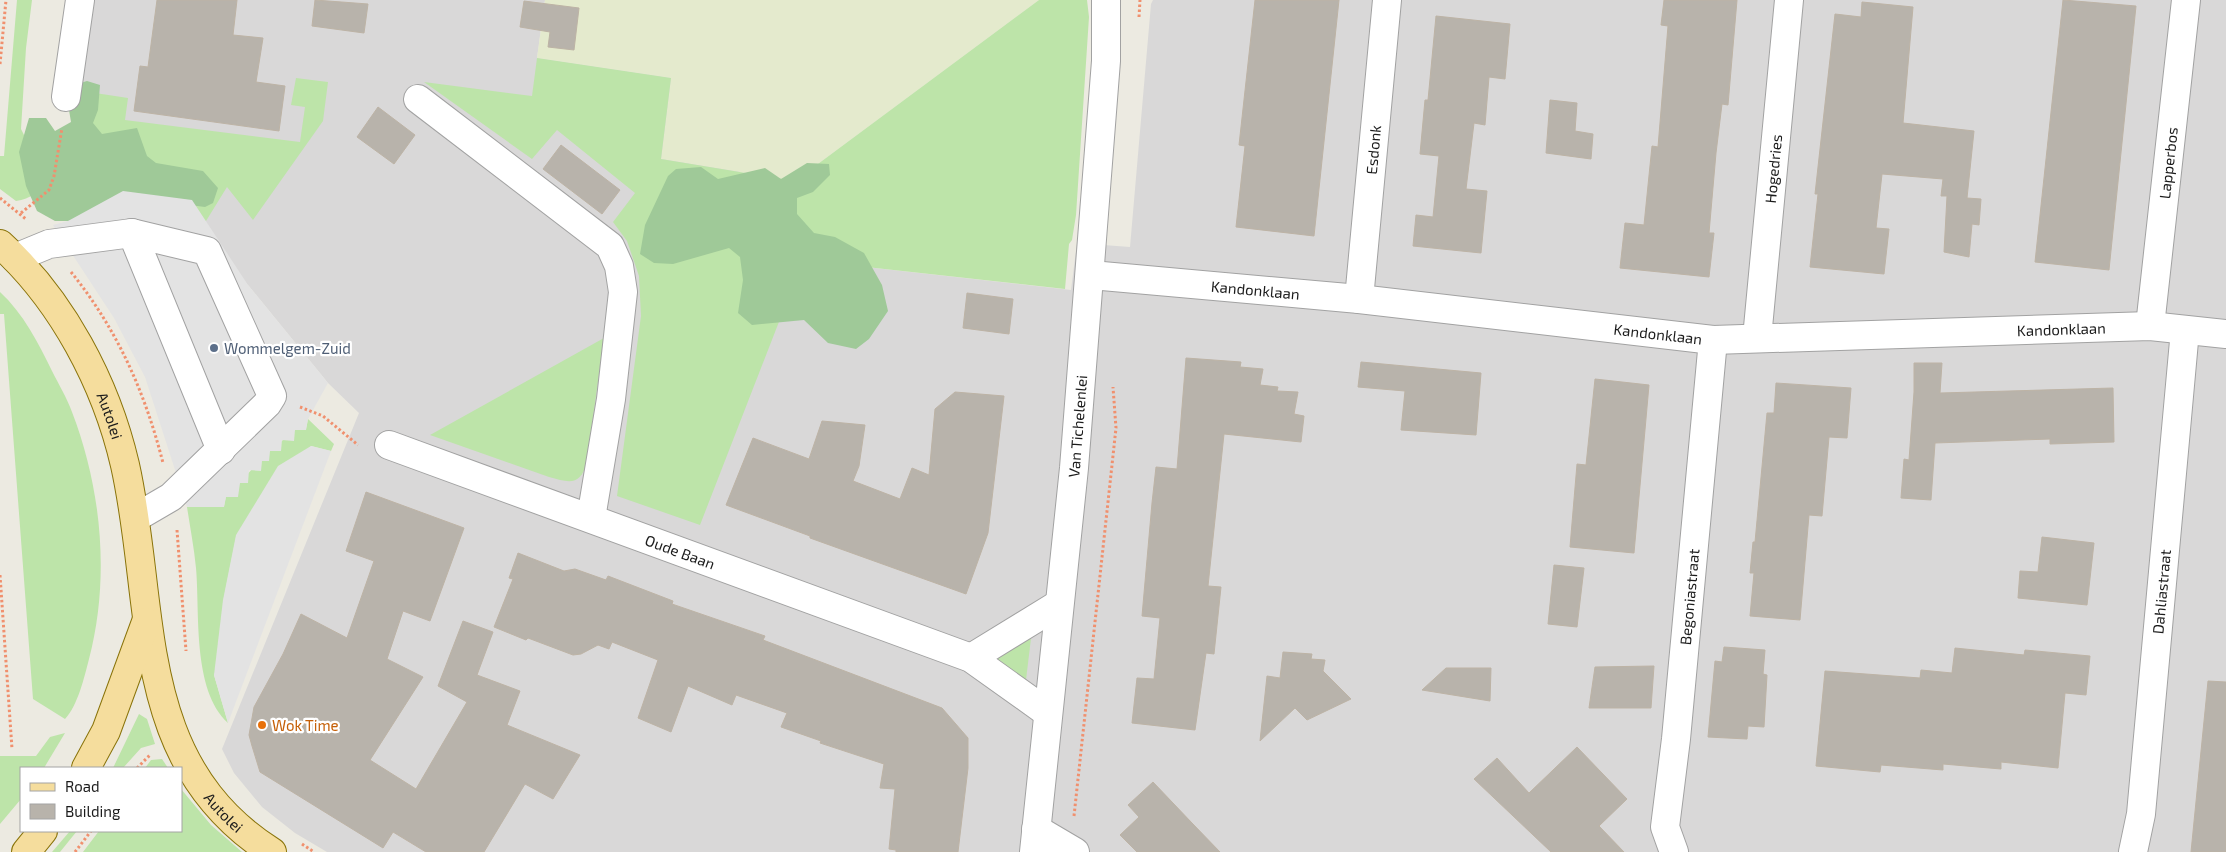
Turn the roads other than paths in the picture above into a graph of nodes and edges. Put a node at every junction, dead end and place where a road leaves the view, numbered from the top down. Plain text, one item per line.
1 (80, 0) edge
2 (1106, 0) edge
3 (1387, 0) edge
4 (1789, 0) edge
5 (2186, 0) edge
6 (66, 97) road end
7 (418, 99) dead end
8 (132, 233) junction
9 (8, 251) edge
10 (1091, 275) junction
11 (1359, 299) junction
12 (2150, 326) junction
13 (2185, 330) junction
14 (2226, 334) edge
15 (1757, 338) junction
16 (1713, 340) junction
17 (389, 445) road end
18 (221, 450) junction
19 (135, 518) junction
20 (591, 518) junction
21 (1059, 604) junction
22 (147, 619) junction
23 (971, 658) junction
24 (1048, 713) junction
25 (87, 767) edge
26 (42, 832) edge
27 (1035, 841) edge
28 (26, 852) edge
29 (272, 852) edge
30 (1075, 852) edge
31 (1674, 852) edge
32 (2133, 852) edge

1 - 6 street
2 - 10 street, Van Tichelenlei
3 - 11 street, Esdonk
4 - 15 street, Hogedries
5 - 12 street, Lapperbos
7 - 20 street
8 - 9 street
8 - 18 street
8 - 18 street
9 - 19 main road, Autolei
10 - 11 street, Kandonklaan
10 - 21 street, Van Tichelenlei
11 - 16 street, Kandonklaan
12 - 13 street, Kandonklaan
12 - 15 street, Kandonklaan
13 - 14 street, Kandonklaan
13 - 32 street, Dahliastraat
15 - 16 street, Kandonklaan
16 - 31 street, Begoniastraat
17 - 20 street, Oude Baan
18 - 19 street
19 - 22 main road, Autolei
20 - 23 street, Oude Baan
21 - 23 street
21 - 24 street, Van Tichelenlei
22 - 25 main road, Autolei
22 - 29 main road, Autolei
23 - 24 street, Oude Baan
24 - 27 street, Van Tichelenlei
26 - 28 main road
27 - 30 street

